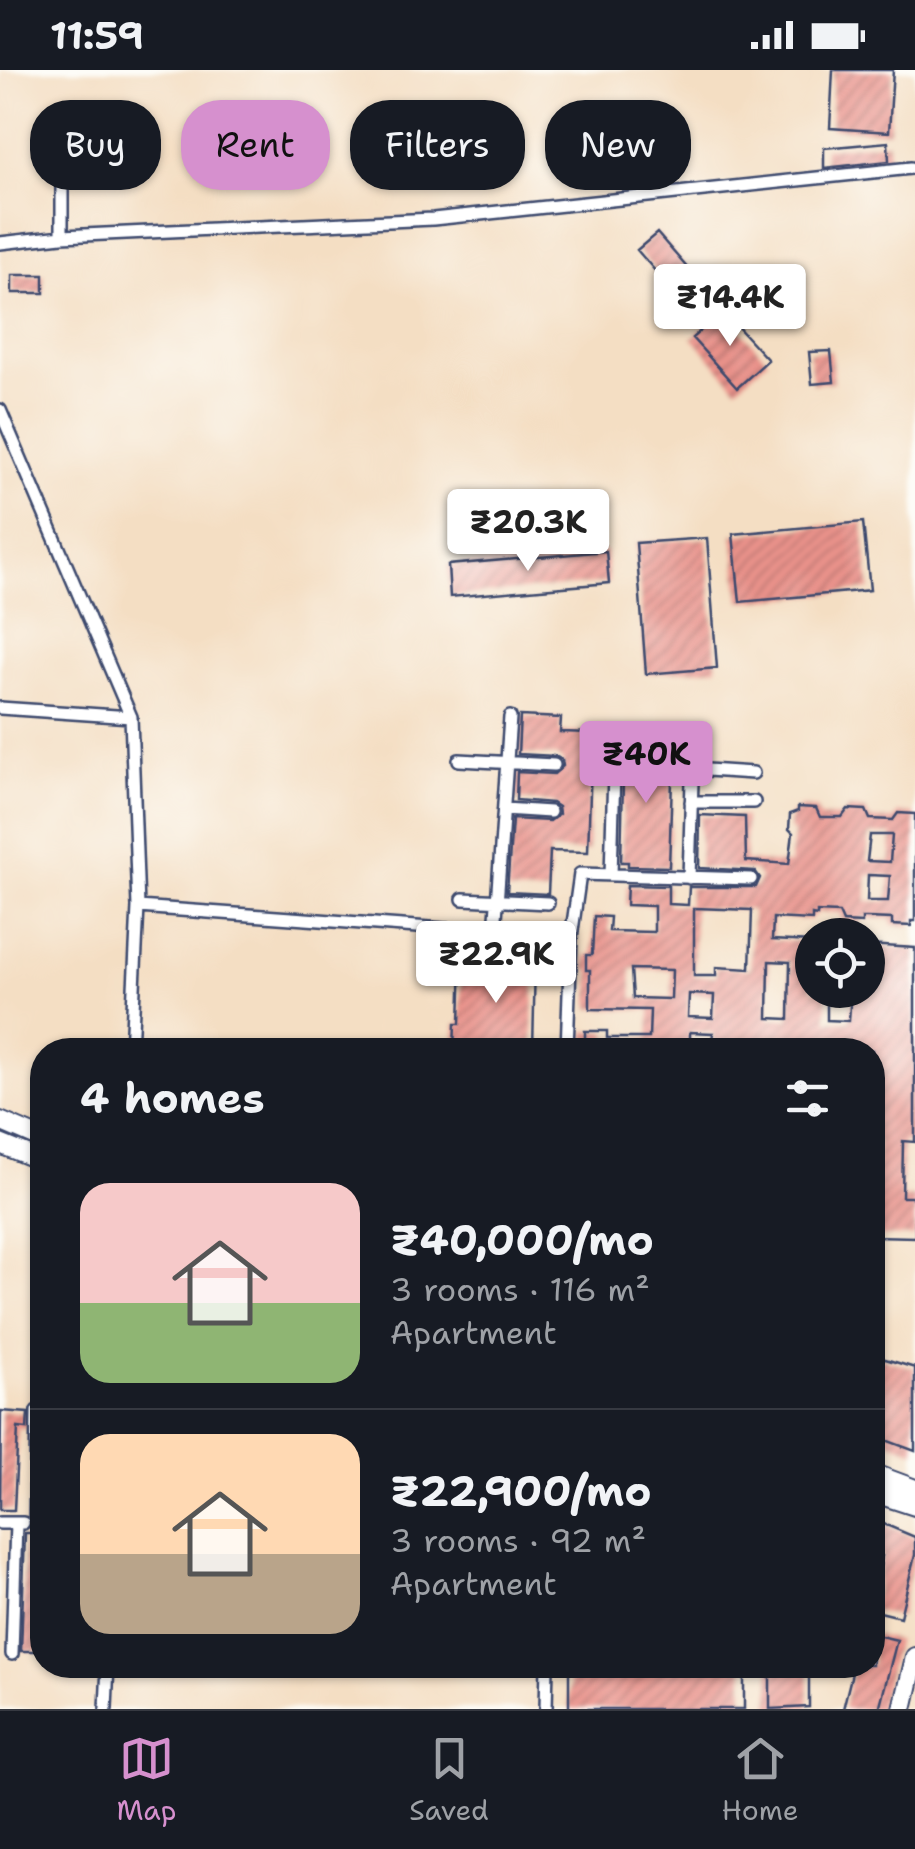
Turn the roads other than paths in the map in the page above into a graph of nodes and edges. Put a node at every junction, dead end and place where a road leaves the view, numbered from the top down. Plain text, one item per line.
1 (911, 168) dead end
2 (62, 190) edge
3 (62, 236) junction
4 (0, 243) edge
5 (0, 410) edge
6 (0, 708) edge
7 (131, 717) junction
8 (510, 718) dead end
9 (615, 737) dead end
10 (693, 749) dead end
11 (459, 760) dead end
12 (507, 763) junction
13 (554, 765) dead end
14 (692, 769) junction
15 (753, 773) dead end
16 (691, 802) junction
17 (754, 802) dead end
18 (504, 810) junction
19 (550, 812) dead end
20 (611, 876) junction
21 (689, 878) junction
22 (751, 879) dead end
23 (463, 899) dead end
24 (498, 901) junction
25 (548, 903) dead end
26 (138, 907) junction
27 (496, 933) junction
28 (572, 938) junction
29 (132, 1038) edge
30 (568, 1038) edge
31 (0, 1121) edge
32 (30, 1133) edge
33 (0, 1144) edge
34 (30, 1156) edge
35 (885, 1479) edge
36 (915, 1489) edge
37 (885, 1496) edge
38 (915, 1506) edge
39 (16, 1522) junction
40 (30, 1522) edge
41 (0, 1523) edge
42 (12, 1654) dead end
43 (915, 1656) edge
44 (107, 1678) edge
45 (547, 1678) edge
46 (106, 1709) edge
47 (546, 1709) edge
48 (903, 1709) edge

1 - 3 street
2 - 3 street
3 - 4 street
5 - 7 street
6 - 7 street
7 - 26 street
8 - 12 street
9 - 20 street
10 - 14 street
11 - 12 street
12 - 13 street
12 - 18 street
14 - 15 street
14 - 16 street
16 - 17 street
16 - 21 street
18 - 19 street
18 - 24 street
20 - 21 street
20 - 28 street
21 - 22 street
23 - 24 street
24 - 25 street
24 - 27 street
26 - 27 street
26 - 29 street
27 - 28 street
28 - 30 street
31 - 32 street
33 - 34 street
35 - 36 street
37 - 38 street
39 - 40 street
39 - 41 street
39 - 42 street
43 - 48 street
44 - 46 street
45 - 47 street

